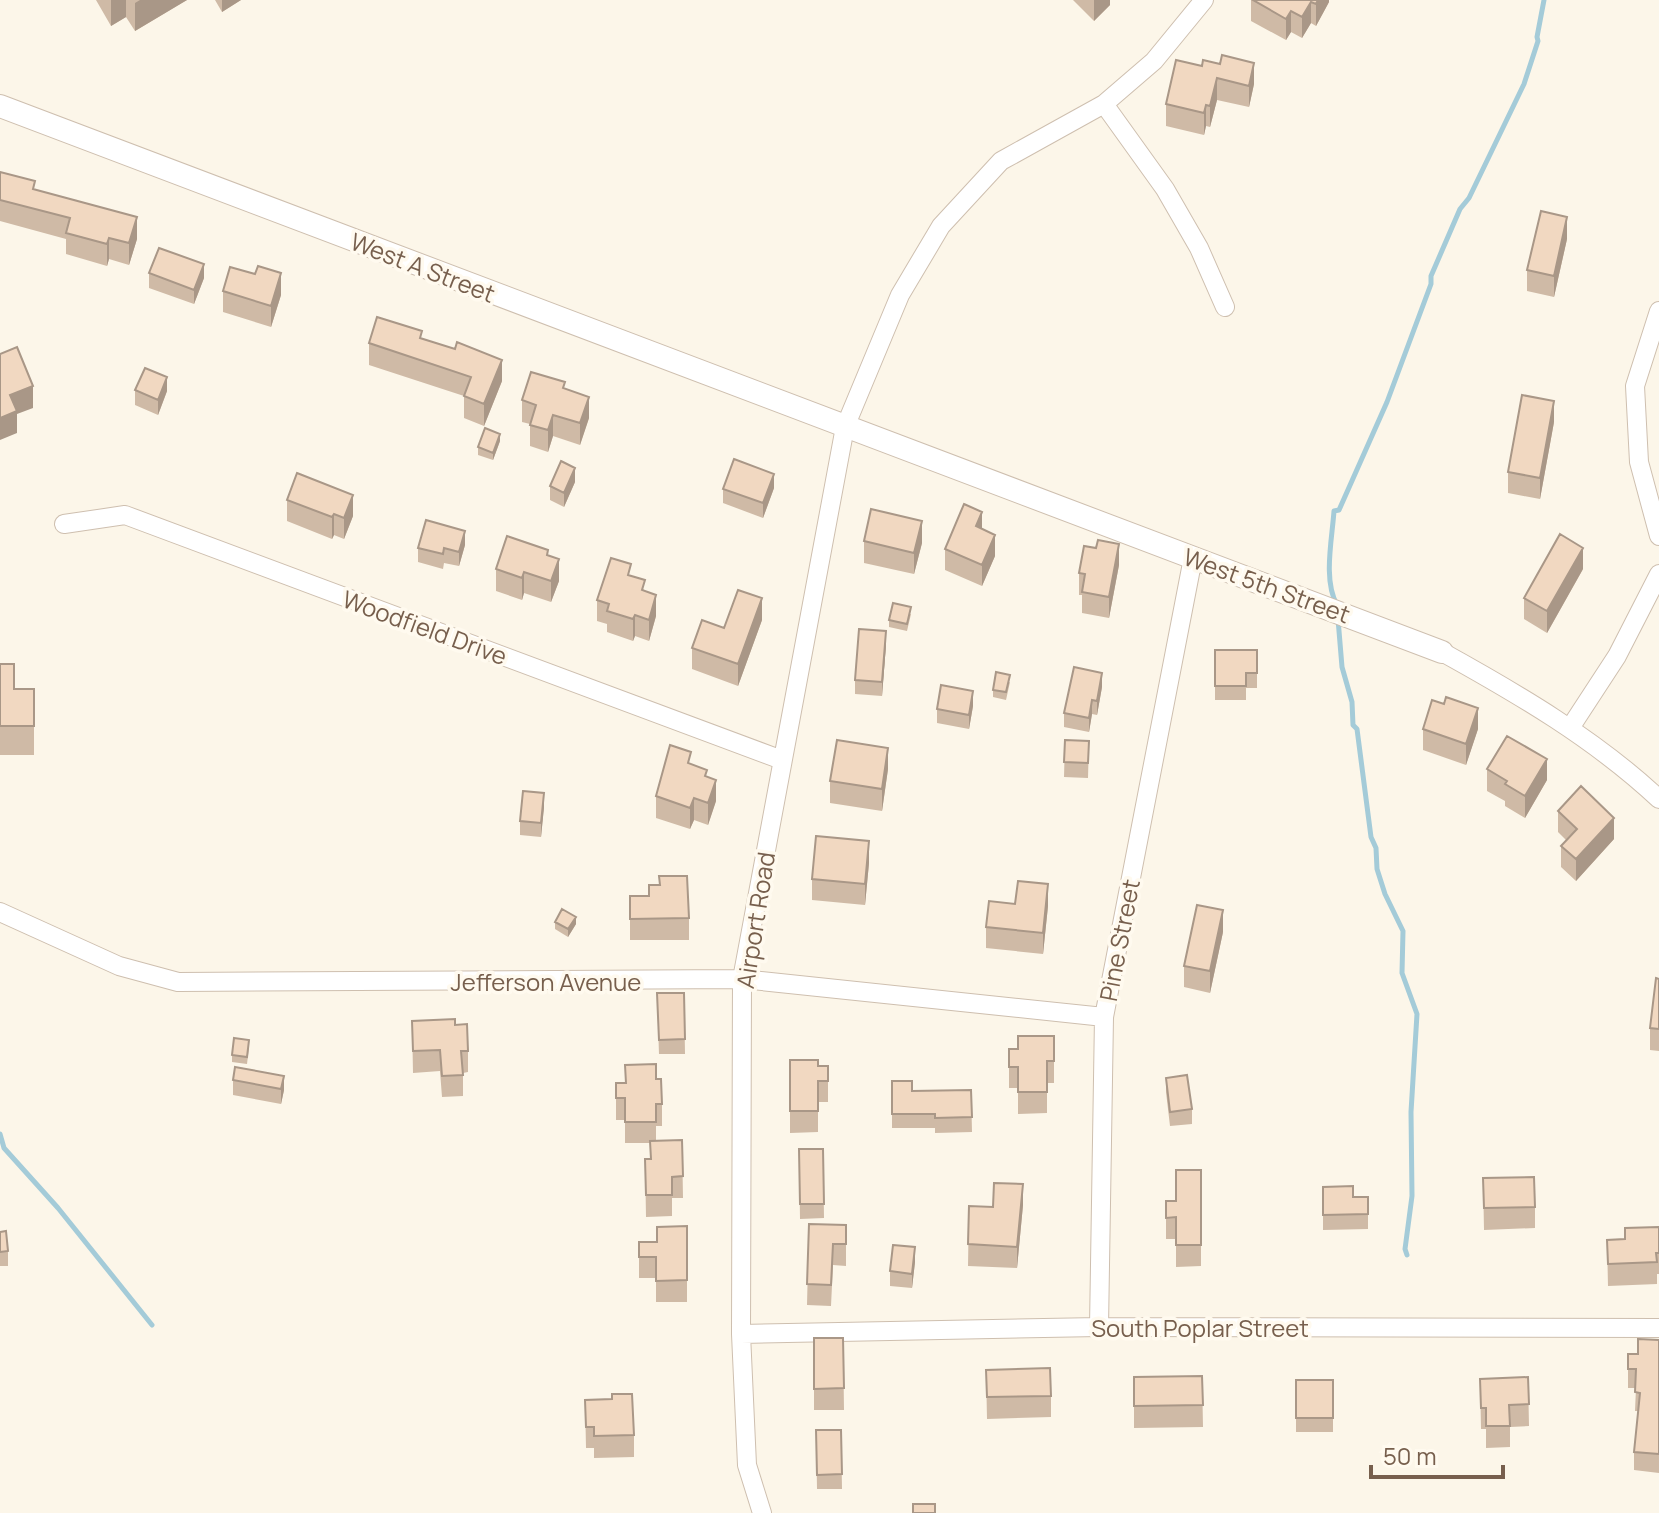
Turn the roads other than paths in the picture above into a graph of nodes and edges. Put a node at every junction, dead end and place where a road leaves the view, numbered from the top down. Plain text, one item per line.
1 (1204, 0) edge
2 (1104, 104) junction
3 (0, 106) edge
4 (1225, 307) dead end
5 (1659, 311) edge
6 (845, 427) junction
7 (64, 524) dead end
8 (1659, 536) edge
9 (1193, 558) junction
10 (1659, 574) edge
11 (1442, 652) joint
12 (1570, 728) junction
13 (782, 760) junction
14 (1659, 799) edge
15 (0, 912) edge
16 (742, 979) junction
17 (1104, 1017) junction
18 (1099, 1327) junction
19 (1659, 1328) edge
20 (741, 1334) junction
21 (762, 1513) edge

1 - 2 street, Airport Road
2 - 4 street
2 - 6 street, Airport Road
3 - 6 street, West A Street
5 - 8 street
6 - 9 street, West 5th Street
6 - 13 street, Airport Road
7 - 13 street, Woodfield Drive
9 - 11 street, West 5th Street
9 - 17 street, Pine Street
10 - 12 street
11 - 12 street, West 5th Street
12 - 14 street, West 5th Street
13 - 16 street, Airport Road
15 - 16 street, Jefferson Avenue
16 - 17 street, Jefferson Avenue
16 - 20 street, Airport Road
17 - 18 street, Pine Street
18 - 19 street, South Poplar Street
18 - 20 street, South Poplar Street
20 - 21 street, Airport Road

